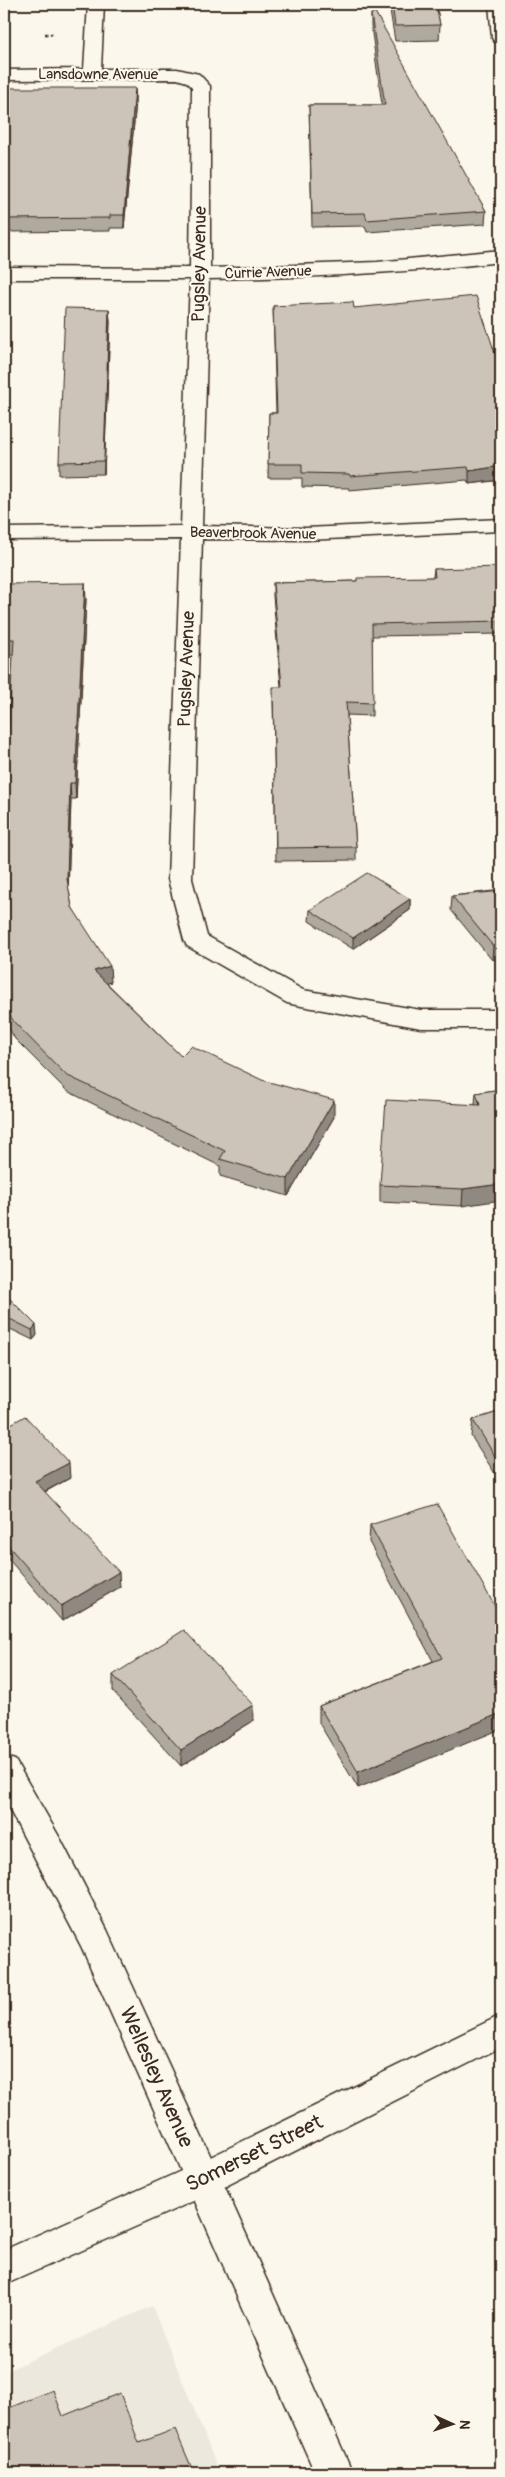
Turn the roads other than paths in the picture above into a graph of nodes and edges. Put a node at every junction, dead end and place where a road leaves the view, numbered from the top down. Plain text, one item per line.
1 (96, 4) edge
2 (497, 4) edge
3 (501, 38) edge
4 (92, 74) junction
5 (4, 75) edge
6 (193, 78) joint
7 (501, 256) edge
8 (4, 273) edge
9 (200, 274) junction
10 (501, 525) edge
11 (190, 532) junction
12 (4, 534) edge
13 (501, 1019) edge
14 (4, 1770) edge
15 (501, 2030) edge
16 (204, 2179) junction
17 (4, 2268) edge
18 (334, 2473) edge

1 - 4 street
2 - 3 street
4 - 5 street, Lansdowne Avenue
4 - 6 street, Lansdowne Avenue
6 - 9 street, Pugsley Avenue
7 - 9 street, Currie Avenue
8 - 9 street, Currie Avenue
9 - 11 street, Pugsley Avenue
10 - 11 street, Beaverbrook Avenue
11 - 12 street, Beaverbrook Avenue
11 - 13 street, Pugsley Avenue
14 - 16 street, Wellesley Avenue
15 - 16 street, Somerset Street
16 - 17 street, Somerset Street
16 - 18 street, Wellesley Avenue

